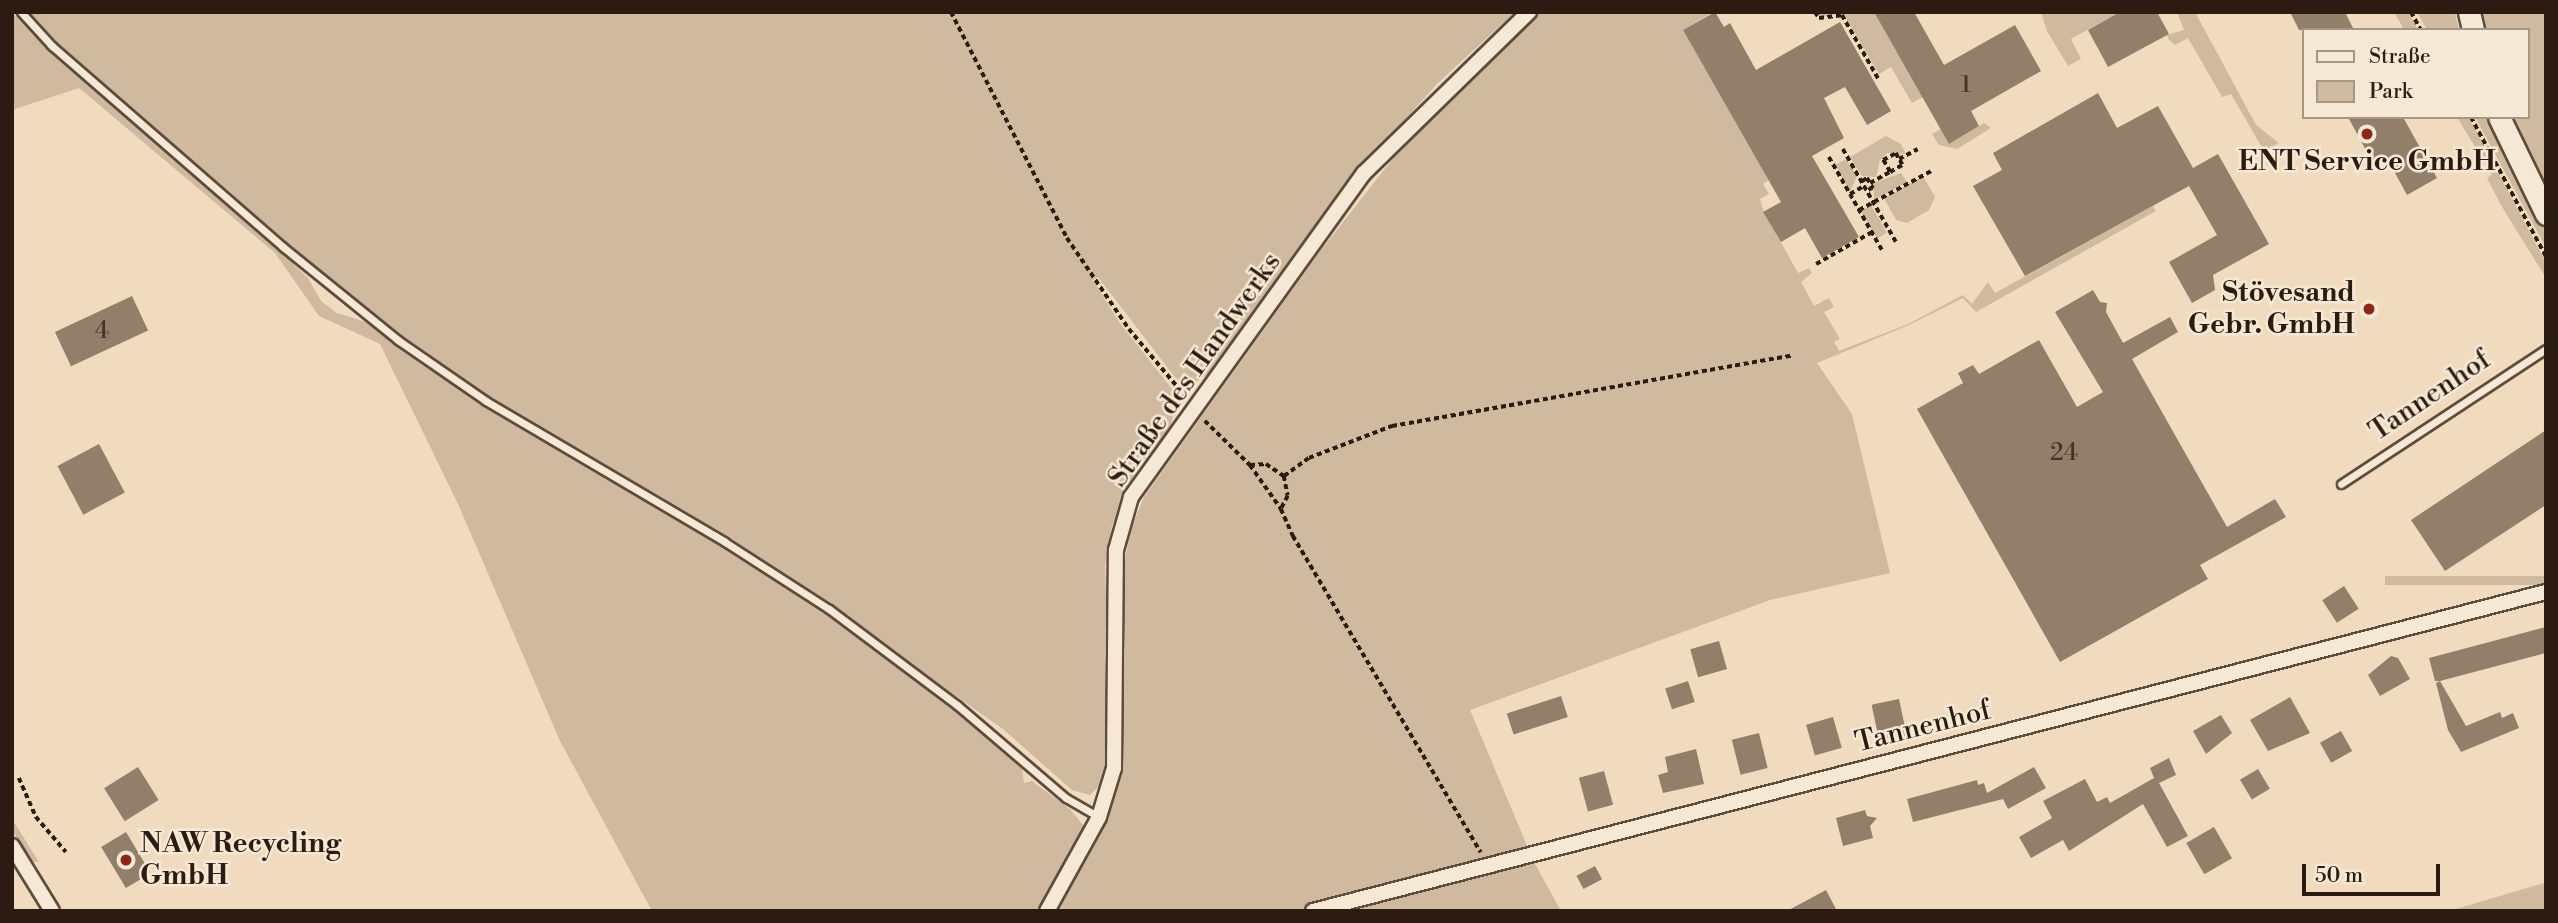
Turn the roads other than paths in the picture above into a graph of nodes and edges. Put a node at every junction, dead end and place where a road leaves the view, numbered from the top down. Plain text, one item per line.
1 (21, 12) edge
2 (1529, 12) edge
3 (2500, 119) edge
4 (2546, 214) edge
5 (2546, 349) edge
6 (2341, 484) dead end
7 (2546, 593) edge
8 (1099, 817) junction
9 (12, 846) edge
10 (52, 911) edge
11 (1047, 911) edge
12 (1313, 911) edge

1 - 8 lane
2 - 8 street, Straße des Handwerks
3 - 4 main road
5 - 6 lane, Tannenhof
7 - 12 street, Tannenhof
8 - 11 street, Straße des Handwerks
9 - 10 street

